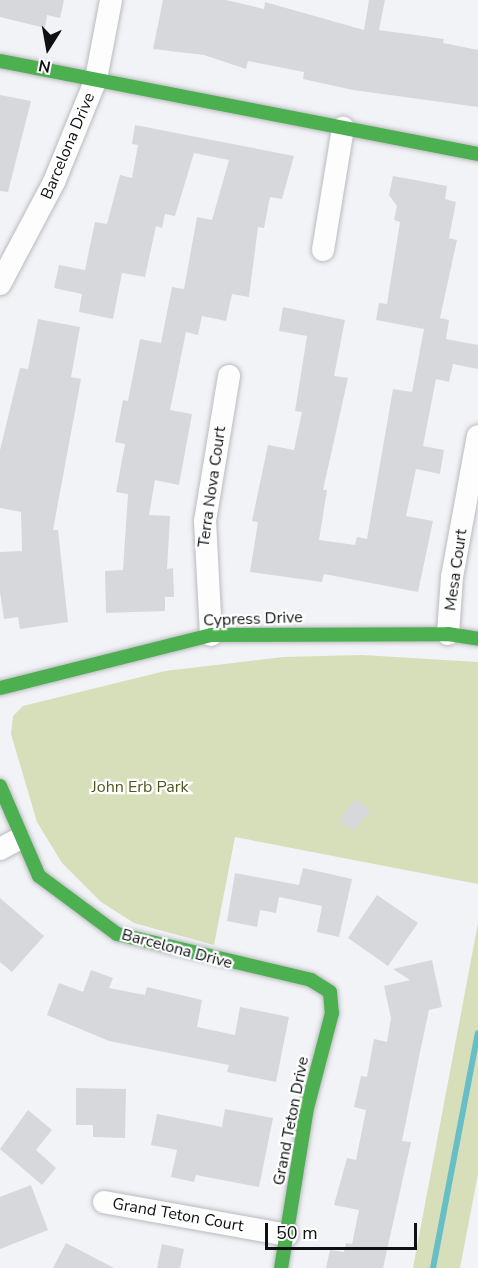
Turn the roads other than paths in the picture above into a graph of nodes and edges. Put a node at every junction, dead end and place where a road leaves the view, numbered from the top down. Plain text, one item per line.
1 (111, 0) edge
2 (0, 60) edge
3 (96, 80) junction
4 (343, 128) junction
5 (478, 154) edge
6 (323, 250) dead end
7 (0, 284) edge
8 (229, 376) dead end
9 (478, 436) edge
10 (448, 634) junction
11 (211, 635) junction
12 (478, 639) edge
13 (0, 688) edge
14 (0, 786) edge
15 (9, 844) edge
16 (322, 985) joint
17 (104, 1202) dead end
18 (287, 1235) junction
19 (281, 1268) edge

1 - 3 street, Barcelona Drive
2 - 3 street
3 - 4 street
3 - 7 street, Barcelona Drive
4 - 5 street
4 - 6 street
8 - 11 street, Terra Nova Court
9 - 10 street, Mesa Court
10 - 11 street, Cypress Drive
10 - 12 street, Cypress Drive
11 - 13 street, Cypress Drive
14 - 15 street, Barcelona Drive
15 - 16 street, Barcelona Drive
16 - 18 street, Grand Teton Drive
17 - 18 street, Grand Teton Court
18 - 19 street, Grand Teton Drive

